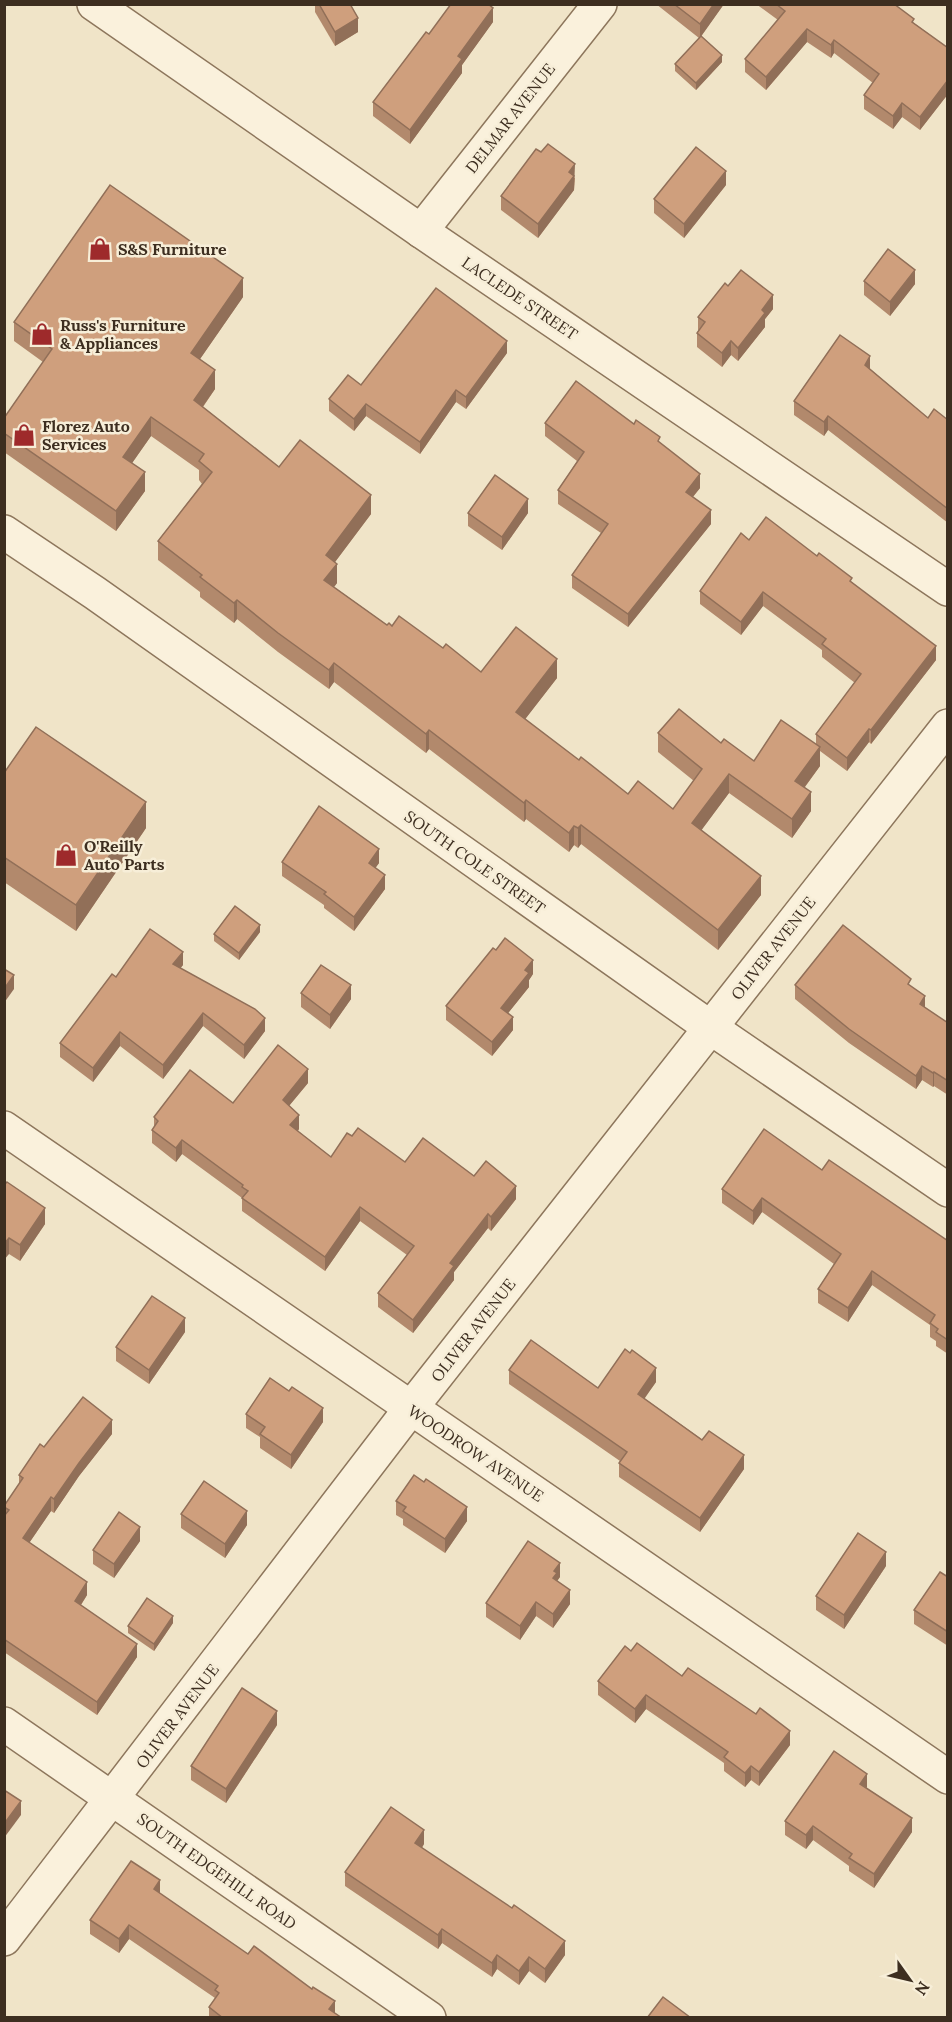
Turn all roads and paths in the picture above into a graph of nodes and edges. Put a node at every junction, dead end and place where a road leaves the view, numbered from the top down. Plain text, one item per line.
1 (94, 4) edge
2 (600, 4) edge
3 (421, 231) junction
4 (4, 532) edge
5 (948, 589) edge
6 (948, 726) edge
7 (711, 1028) junction
8 (4, 1128) edge
9 (948, 1190) edge
10 (411, 1408) junction
11 (4, 1724) edge
12 (948, 1777) edge
13 (113, 1800) junction
14 (4, 1940) edge
15 (429, 2018) edge

1 - 3 street, LACLEDE STREET
2 - 3 street, DELMAR AVENUE
3 - 5 street, LACLEDE STREET
4 - 7 street, SOUTH COLE STREET
6 - 7 street, OLIVER AVENUE
7 - 9 street, SOUTH COLE STREET
7 - 10 street, OLIVER AVENUE
8 - 10 street, WOODROW AVENUE
10 - 12 street, WOODROW AVENUE
10 - 13 street, OLIVER AVENUE
11 - 13 street, SOUTH EDGEHILL ROAD
13 - 14 street, OLIVER AVENUE
13 - 15 street, SOUTH EDGEHILL ROAD

